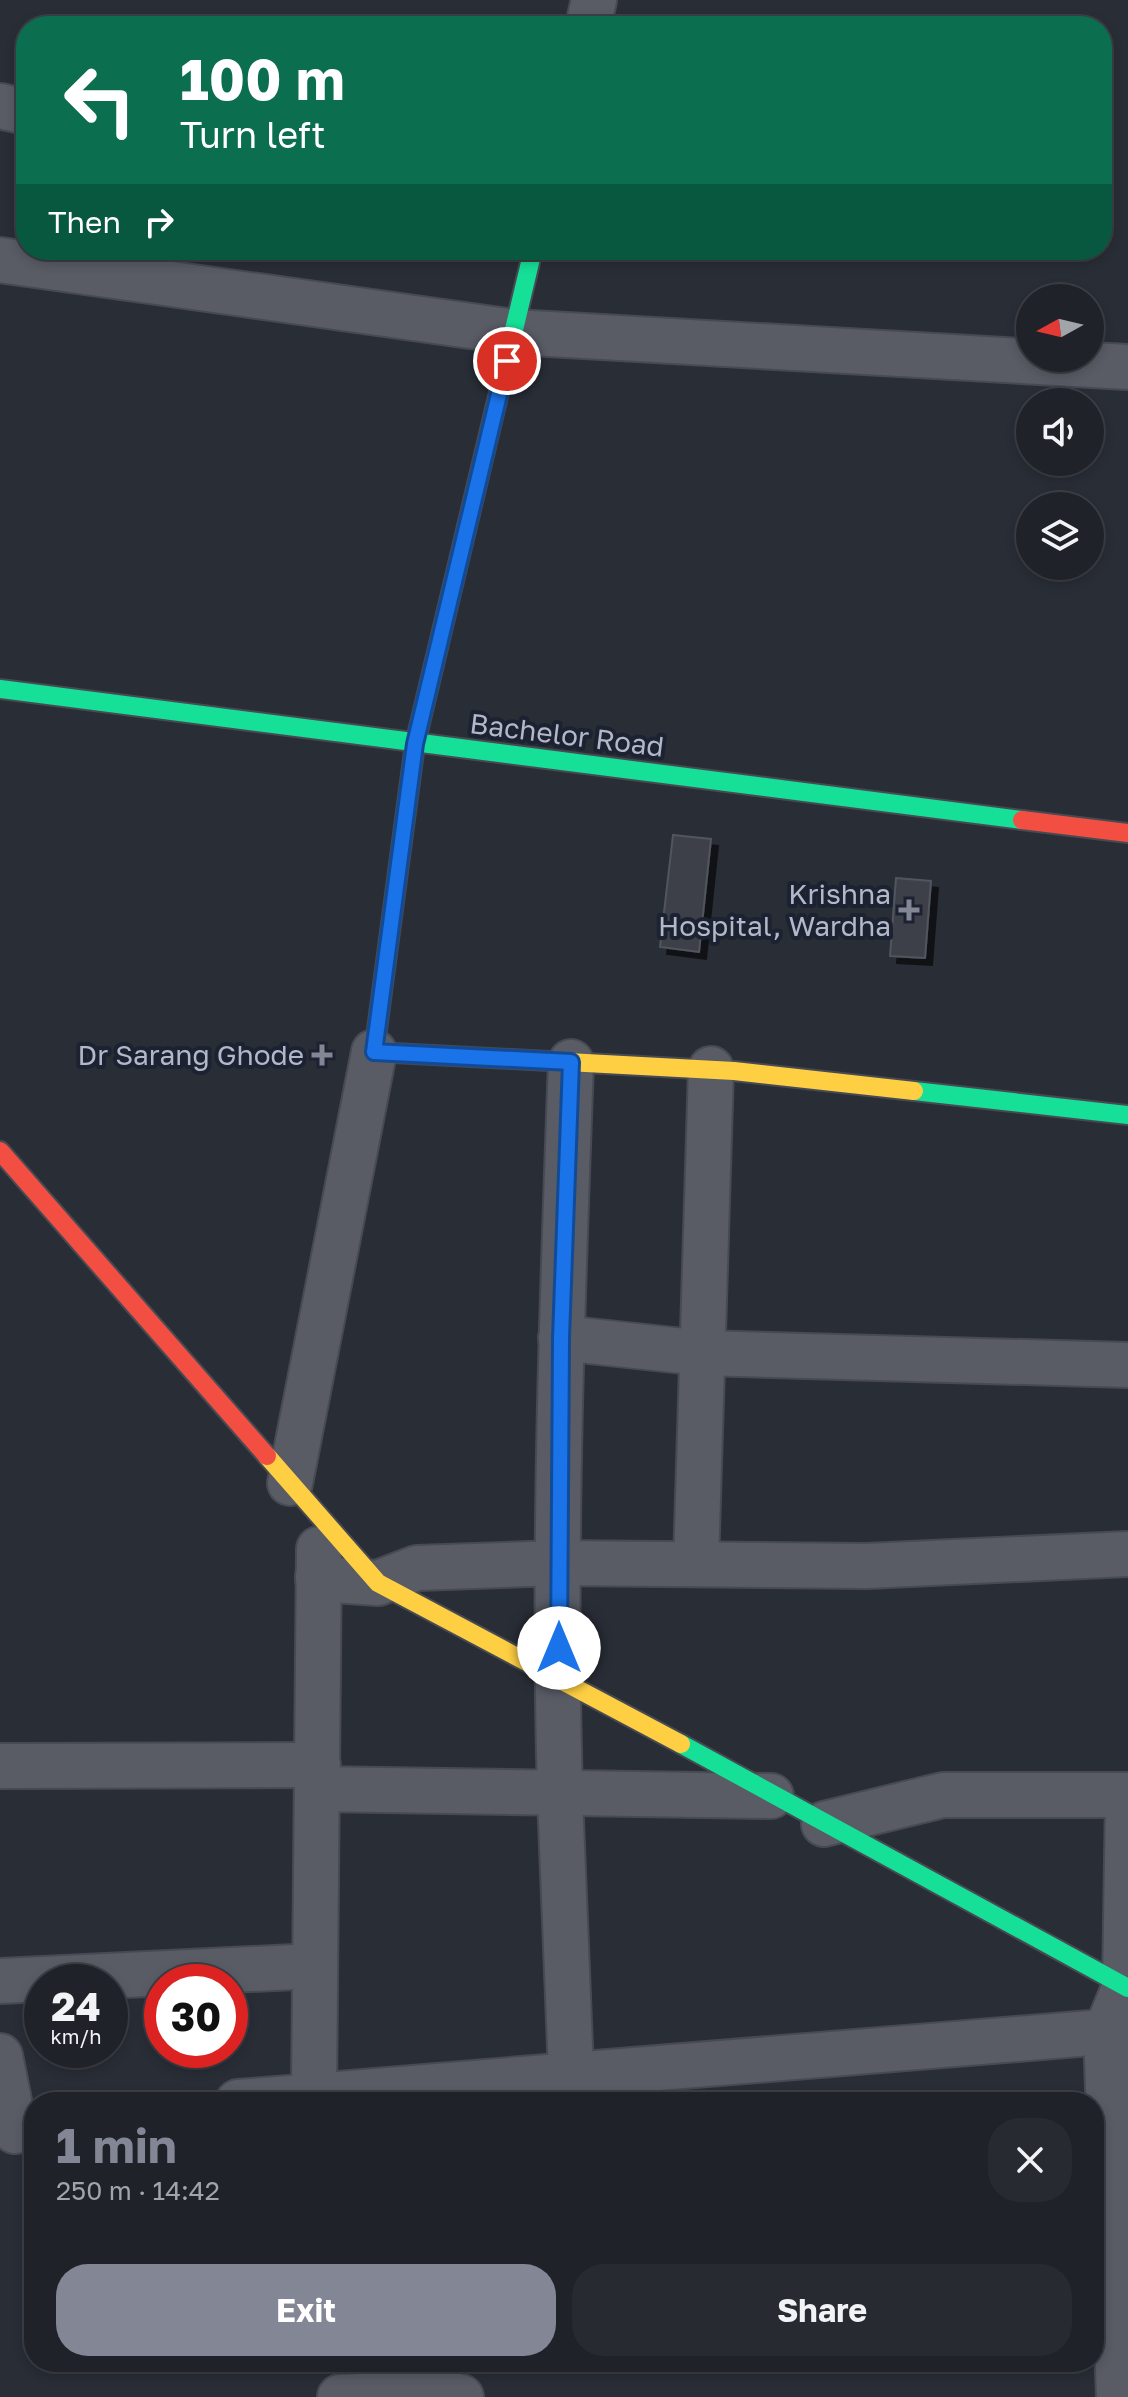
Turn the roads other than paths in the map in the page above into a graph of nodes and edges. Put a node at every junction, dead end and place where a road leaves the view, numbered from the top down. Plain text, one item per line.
1 (0, 260) edge
2 (531, 260) edge
3 (514, 332) junction
4 (1128, 367) edge
5 (0, 689) edge
6 (415, 744) junction
7 (1128, 833) edge
8 (374, 1052) junction
9 (571, 1062) junction
10 (711, 1069) junction
11 (1128, 1115) edge
12 (0, 1151) edge
13 (561, 1338) junction
14 (702, 1353) junction
15 (1128, 1365) edge
16 (290, 1483) junction
17 (319, 1517) junction
18 (1128, 1554) edge
19 (559, 1563) junction
20 (696, 1564) junction
21 (318, 1577) junction
22 (378, 1583) junction
23 (559, 1677) junction
24 (0, 1766) edge
25 (318, 1777) junction
26 (560, 1793) junction
27 (771, 1796) junction
28 (1128, 1797) edge
29 (824, 1824) junction
30 (315, 1966) junction
31 (0, 1981) edge
32 (1126, 1987) edge
33 (1117, 2031) edge
34 (0, 2056) edge
35 (571, 2072) junction
36 (314, 2092) edge
37 (337, 2092) edge
38 (16, 2127) edge
39 (340, 2397) edge
40 (461, 2397) edge
41 (1119, 2397) edge

1 - 3 street
2 - 3 street
3 - 4 street
3 - 6 street
5 - 6 street, Bachelor Road
6 - 7 street, Bachelor Road
6 - 8 street
8 - 9 street
8 - 16 street
9 - 10 street
9 - 13 street
10 - 11 street
10 - 14 street
12 - 16 street
13 - 14 street
13 - 19 street
14 - 15 street
14 - 20 street
16 - 17 street
17 - 21 street
17 - 22 street
18 - 20 street
19 - 20 street
19 - 22 street
19 - 23 street
21 - 22 street
21 - 25 street
22 - 23 street
23 - 26 street
23 - 27 street
24 - 25 street
25 - 26 street
25 - 30 street
26 - 27 street
26 - 35 street
27 - 29 street
28 - 29 street
28 - 32 street
29 - 32 street
30 - 31 street
30 - 36 street
32 - 33 street
33 - 35 street
33 - 41 street
34 - 38 street
35 - 37 street
39 - 40 street

